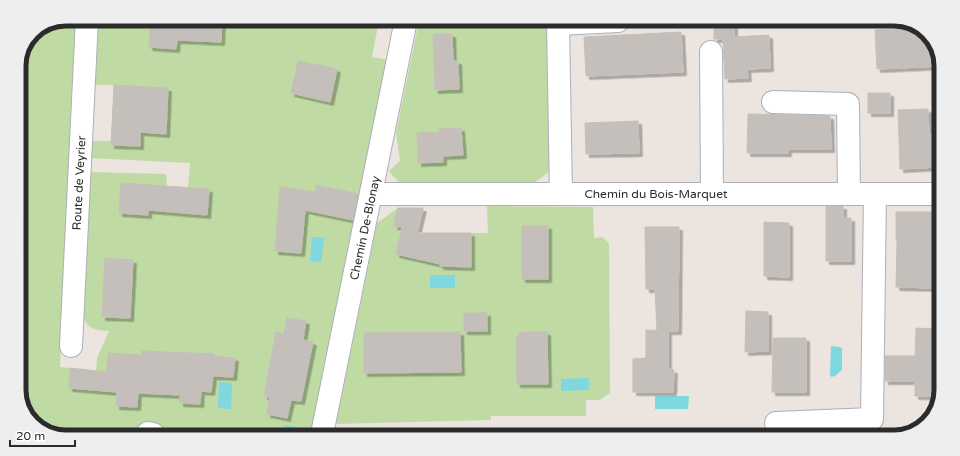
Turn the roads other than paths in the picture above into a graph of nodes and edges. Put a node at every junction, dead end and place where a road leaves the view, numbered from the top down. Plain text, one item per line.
1 (87, 26) edge
2 (405, 26) edge
3 (558, 26) edge
4 (711, 52) dead end
5 (773, 102) dead end
6 (372, 194) junction
7 (561, 194) junction
8 (712, 194) junction
9 (849, 194) junction
10 (875, 194) junction
11 (934, 194) edge
12 (71, 346) dead end
13 (776, 422) dead end
14 (323, 430) edge

1 - 12 street, Route de Veyrier
2 - 6 street, Chemin De-Blonay
3 - 7 street
4 - 8 street
5 - 9 street
6 - 7 street, Chemin du Bois-Marquet
6 - 14 street, Chemin De-Blonay
7 - 8 street, Chemin du Bois-Marquet
8 - 9 street, Chemin du Bois-Marquet
9 - 10 street, Chemin du Bois-Marquet
10 - 11 street, Chemin du Bois-Marquet
10 - 13 street

